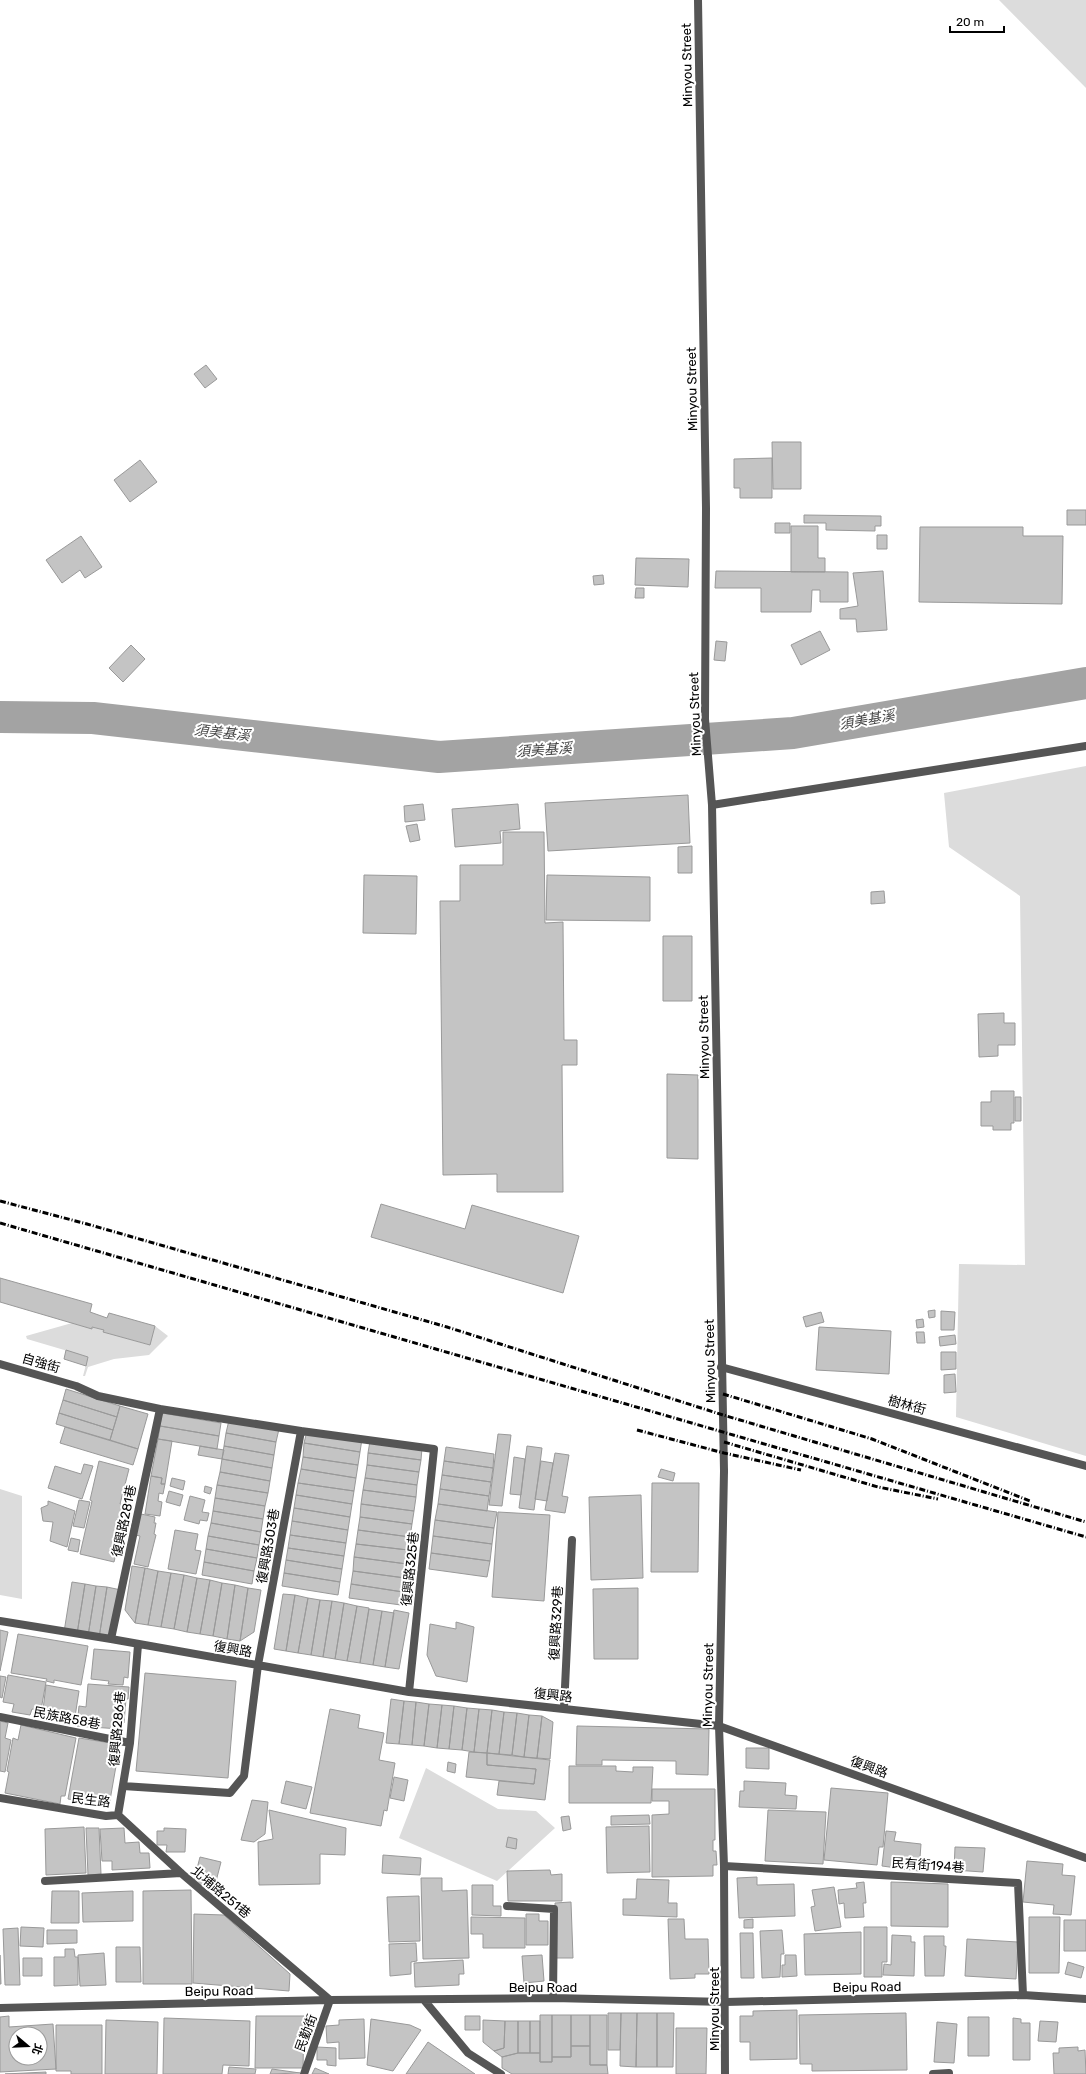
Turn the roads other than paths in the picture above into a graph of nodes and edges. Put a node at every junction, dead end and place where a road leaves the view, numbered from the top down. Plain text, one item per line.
1 (698, 0) edge
2 (1086, 746) edge
3 (712, 805) junction
4 (0, 1364) edge
5 (721, 1367) junction
6 (160, 1409) junction
7 (301, 1431) junction
8 (434, 1449) joint
9 (1086, 1466) edge
10 (572, 1540) dead end
11 (0, 1621) edge
12 (111, 1639) junction
13 (138, 1644) junction
14 (258, 1665) junction
15 (409, 1692) junction
16 (564, 1708) junction
17 (0, 1717) edge
18 (719, 1726) junction
19 (130, 1743) junction
20 (123, 1786) junction
21 (0, 1798) edge
22 (118, 1814) junction
23 (1086, 1858) edge
24 (724, 1866) junction
25 (181, 1873) junction
26 (45, 1881) dead end
27 (507, 1906) dead end
28 (1023, 1995) junction
29 (553, 1998) junction
30 (1086, 1999) edge
31 (330, 2000) junction
32 (424, 2000) junction
33 (726, 2002) junction
34 (0, 2008) edge
35 (949, 2073) edge
36 (304, 2074) edge
37 (501, 2074) edge
38 (725, 2074) edge
39 (932, 2074) edge

1 - 3 street, Minyou Street
2 - 3 street
3 - 5 street, Minyou Street
4 - 6 street, 自強街
5 - 9 street, 樹林街
5 - 18 street, Minyou Street
6 - 7 street, 自強街
6 - 12 street, 復興路281巷
7 - 8 street, 自強街
7 - 14 street, 復興路303巷
8 - 15 street, 復興路325巷
10 - 16 street, 復興路329巷
11 - 12 street, 復興路
12 - 13 street, 復興路
13 - 14 street, 復興路
13 - 19 street, 復興路286巷
14 - 15 street, 復興路
14 - 20 street, 復興路303巷
15 - 16 street, 復興路
16 - 18 street, 復興路
17 - 19 street, 民族路58巷
18 - 23 street, 復興路
18 - 24 street, Minyou Street
19 - 20 street, 復興路286巷
20 - 22 street, 復興路286巷
21 - 22 street, 民生路
22 - 25 street, 民生路
24 - 28 street, 民有街194巷
24 - 33 street, Minyou Street
25 - 26 street, 北埔路251巷
25 - 31 street, 北埔路251巷
27 - 29 street
28 - 30 street, Beipu Road
28 - 33 street, Beipu Road
29 - 32 street, Beipu Road
29 - 33 street, Beipu Road
31 - 32 street, Beipu Road
31 - 34 street, Beipu Road
31 - 36 street, 民勤街
32 - 37 street
33 - 38 street, Minyou Street
35 - 39 street

